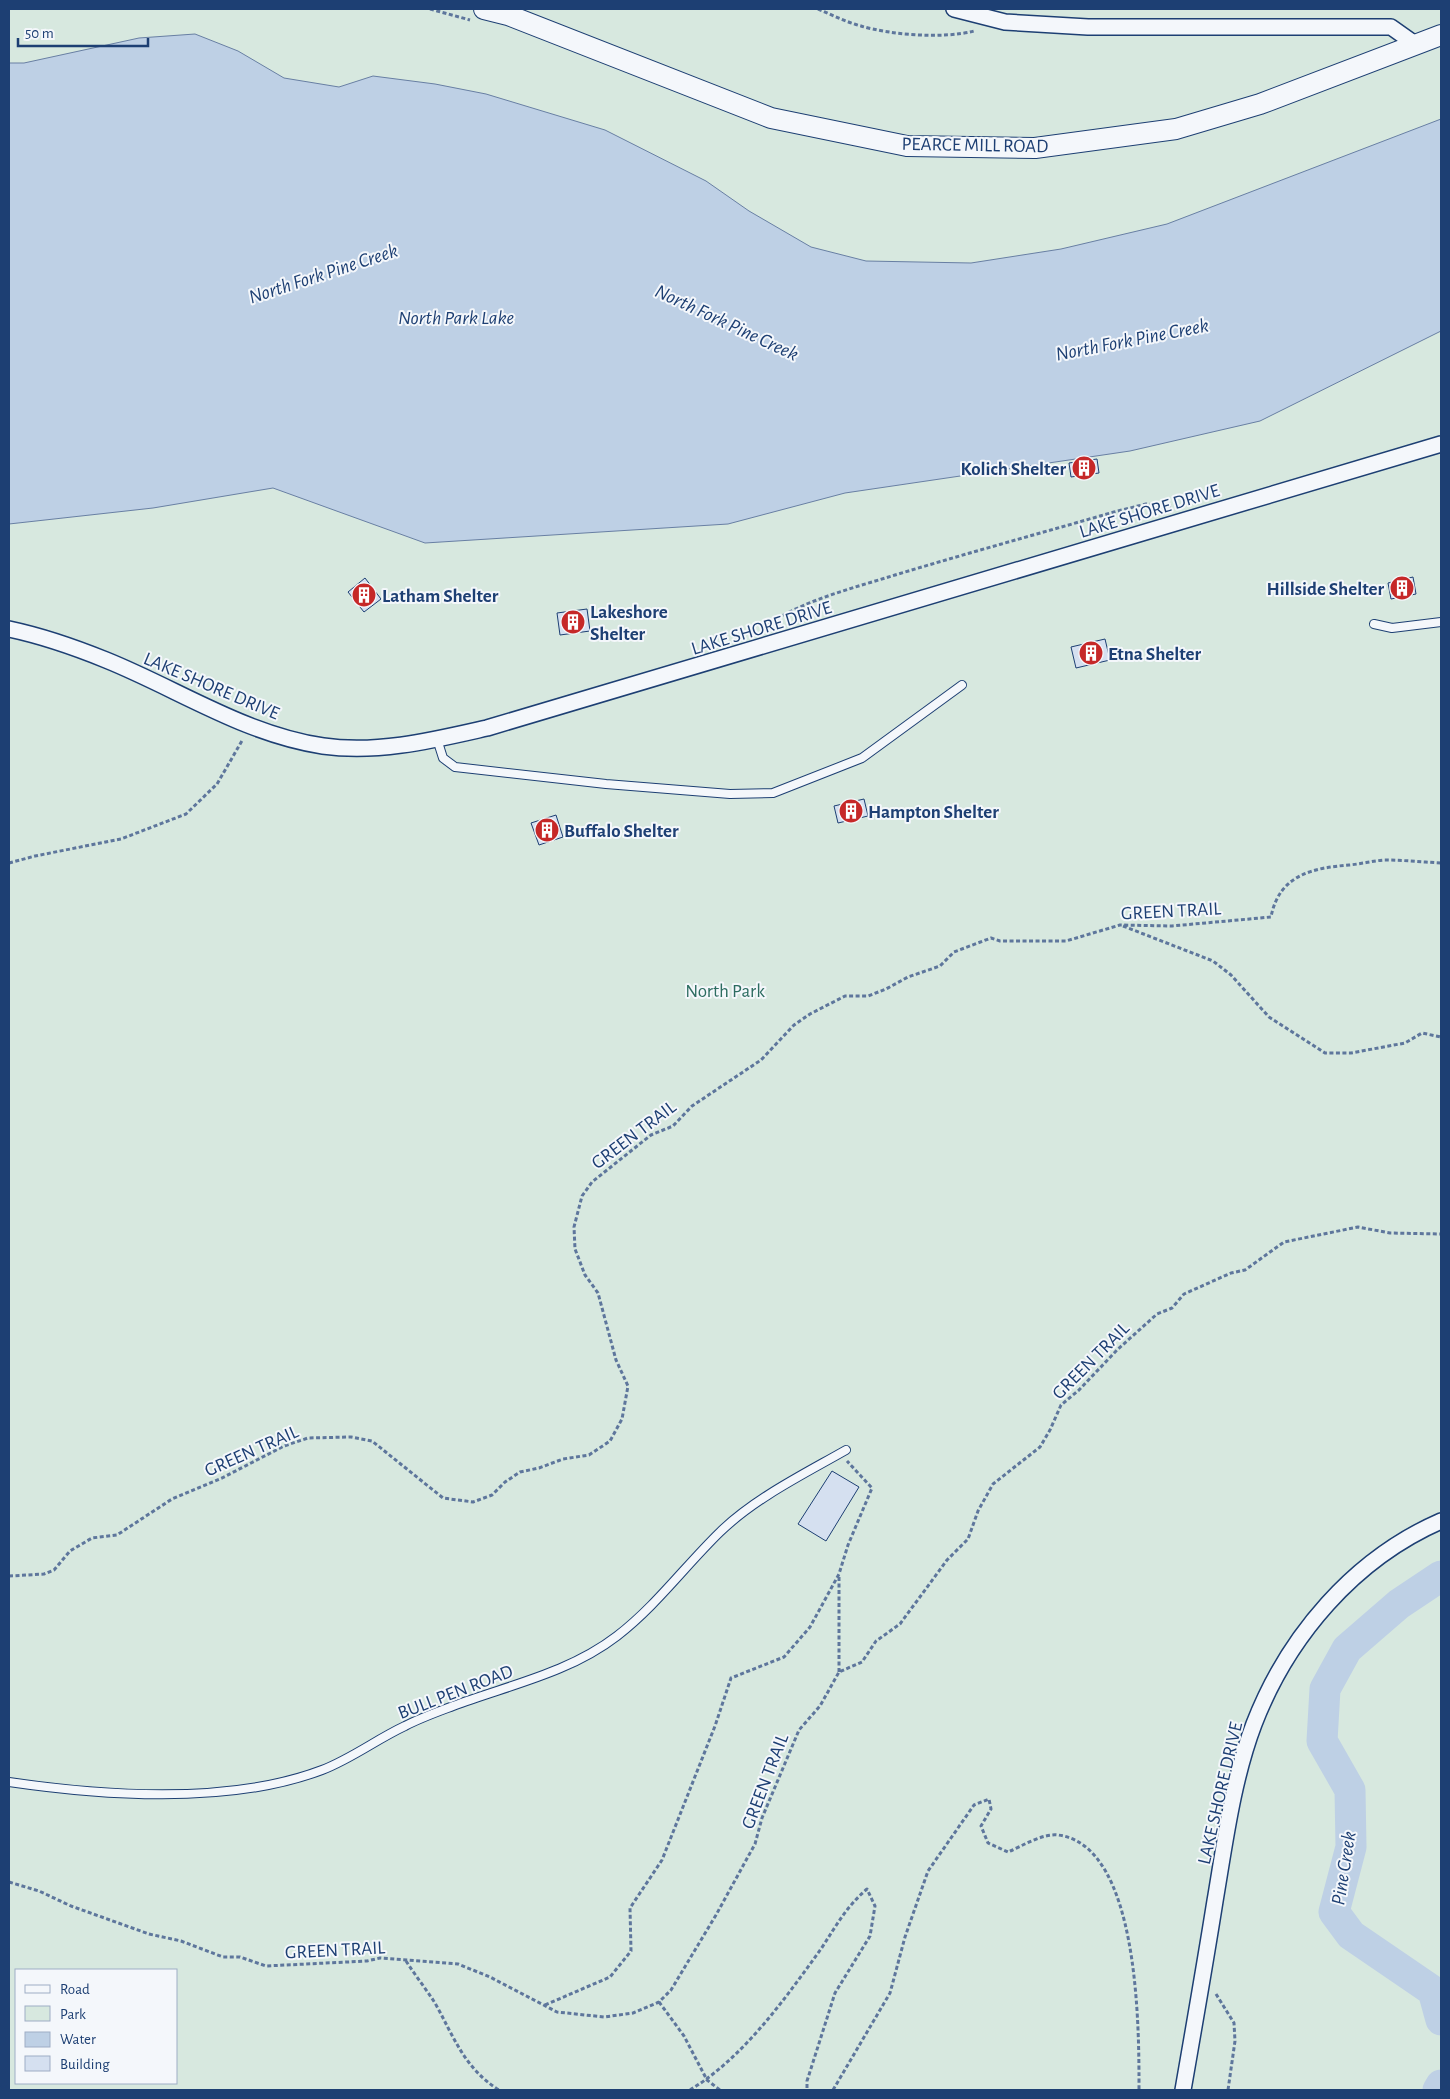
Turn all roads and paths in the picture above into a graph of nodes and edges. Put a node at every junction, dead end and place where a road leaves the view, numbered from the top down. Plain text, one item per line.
1 (430, 9) edge
2 (818, 9) edge
3 (954, 9) edge
4 (479, 15) edge
5 (1005, 22) junction
6 (1441, 35) edge
7 (1415, 44) junction
8 (1441, 444) edge
9 (1180, 507) dead end
10 (1441, 622) edge
11 (1374, 624) dead end
12 (9, 629) edge
13 (757, 631) dead end
14 (962, 685) dead end
15 (251, 726) junction
16 (437, 740) junction
17 (9, 863) edge
18 (1441, 863) edge
19 (1120, 925) junction
20 (1441, 1037) edge
21 (1441, 1234) edge
22 (843, 1452) joint
23 (1441, 1521) edge
24 (840, 1574) junction
25 (9, 1576) edge
26 (840, 1672) junction
27 (9, 1782) edge
28 (9, 1882) edge
29 (406, 1961) junction
30 (1214, 1986) dead end
31 (659, 2002) junction
32 (544, 2006) dead end
33 (708, 2080) junction
34 (499, 2090) edge
35 (690, 2090) edge
36 (720, 2090) edge
37 (807, 2090) edge
38 (833, 2090) edge
39 (1139, 2090) edge
40 (1183, 2090) edge
41 (1228, 2090) edge

1 - 4 path
2 - 5 path
3 - 5 street
4 - 7 street, PEARCE MILL ROAD
5 - 7 street
6 - 7 street, PEARCE MILL ROAD
8 - 16 street, LAKE SHORE DRIVE
9 - 13 path
10 - 11 lane
12 - 15 street, LAKE SHORE DRIVE
14 - 16 lane
15 - 16 street, LAKE SHORE DRIVE
15 - 17 path
18 - 19 path, GREEN TRAIL
19 - 20 path
19 - 25 path, GREEN TRAIL
21 - 26 path, GREEN TRAIL
22 - 24 path
22 - 27 lane, BULL PEN ROAD
23 - 40 street, LAKE SHORE DRIVE
24 - 26 path
24 - 32 path
26 - 31 path, GREEN TRAIL
28 - 29 path, GREEN TRAIL
29 - 31 path, GREEN TRAIL
29 - 34 path
30 - 41 path
31 - 33 path
33 - 35 path
33 - 36 path
33 - 37 path
38 - 39 path

